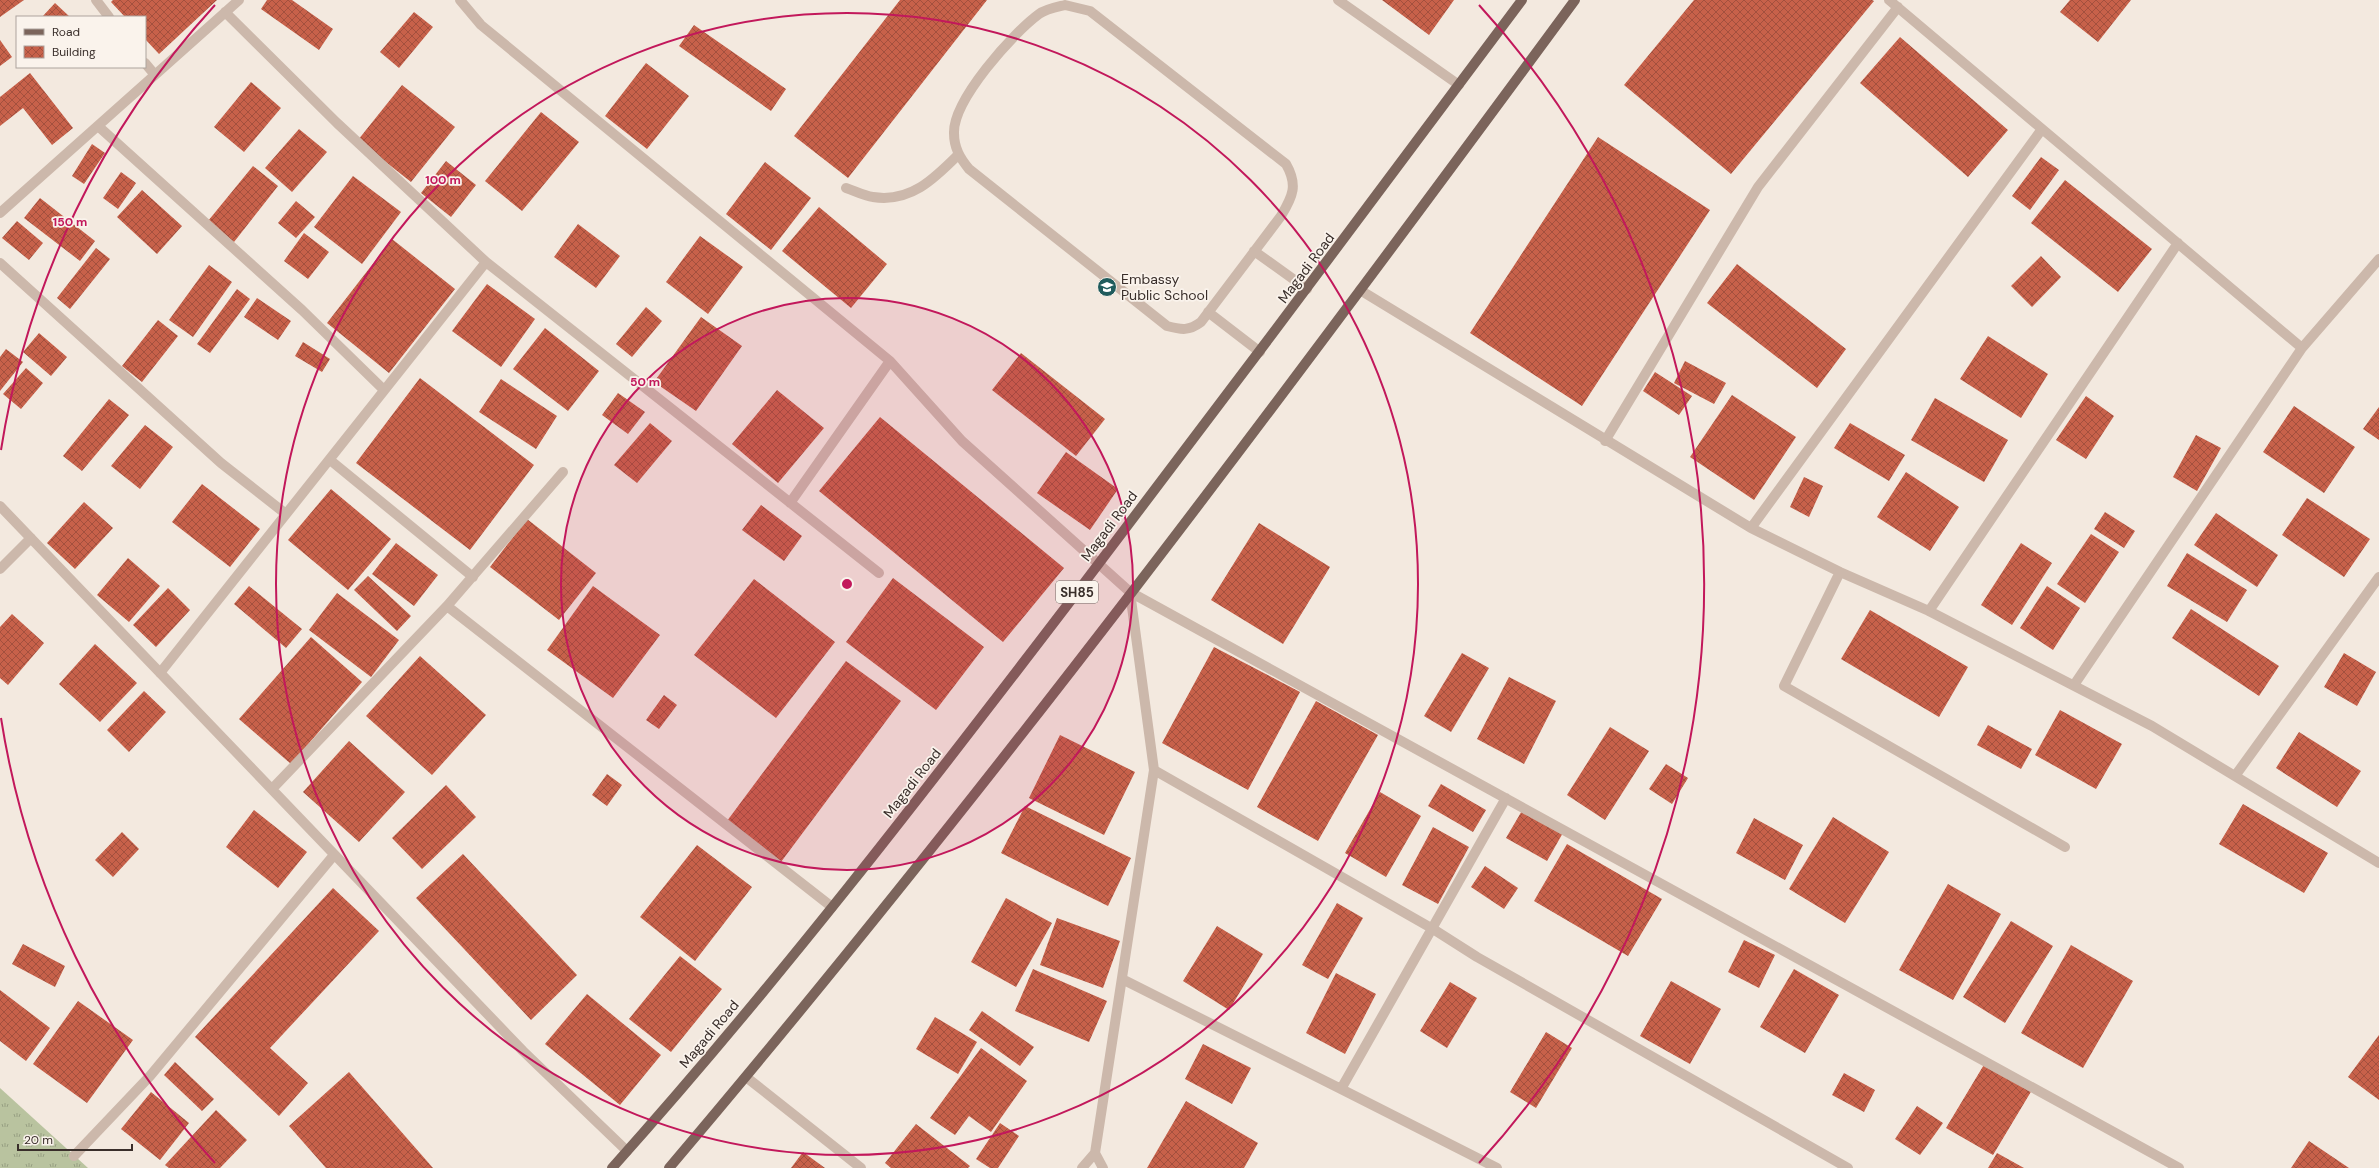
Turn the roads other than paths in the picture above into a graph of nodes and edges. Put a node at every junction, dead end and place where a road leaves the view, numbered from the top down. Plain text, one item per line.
1 (96, 0) edge
2 (239, 0) edge
3 (460, 0) edge
4 (1338, 0) edge
5 (1522, 0) edge
6 (1575, 0) edge
7 (1889, 0) edge
8 (1898, 8) junction
9 (225, 12) junction
10 (108, 16) edge
11 (146, 64) edge
12 (155, 75) junction
13 (1459, 85) junction
14 (98, 126) junction
15 (2042, 129) junction
16 (958, 154) junction
17 (846, 188) dead end
18 (0, 213) edge
19 (2178, 243) junction
20 (1254, 251) junction
21 (2379, 259) edge
22 (486, 262) junction
23 (0, 264) edge
24 (1307, 289) junction
25 (1360, 290) junction
26 (1208, 312) junction
27 (2302, 348) junction
28 (1260, 352) junction
29 (890, 361) junction
30 (384, 390) junction
31 (1604, 441) junction
32 (330, 460) junction
33 (563, 472) dead end
34 (790, 503) junction
35 (0, 506) edge
36 (286, 514) junction
37 (1751, 528) junction
38 (31, 538) junction
39 (1097, 565) junction
40 (0, 569) edge
41 (1840, 572) junction
42 (878, 573) dead end
43 (473, 577) junction
44 (2379, 577) edge
45 (1130, 592) junction
46 (448, 606) junction
47 (1929, 611) junction
48 (160, 673) junction
49 (2074, 685) junction
50 (1154, 770) junction
51 (2235, 776) junction
52 (272, 789) junction
53 (1506, 798) junction
54 (2065, 847) dead end
55 (334, 855) junction
56 (2379, 864) edge
57 (832, 906) junction
58 (1433, 929) junction
59 (1122, 979) junction
60 (746, 1077) junction
61 (1341, 1089) junction
62 (627, 1151) junction
63 (1095, 1153) junction
64 (74, 1156) dead end
65 (612, 1168) edge
66 (669, 1168) edge
67 (861, 1168) edge
68 (1082, 1168) edge
69 (1102, 1168) edge
70 (1497, 1168) edge
71 (1848, 1168) edge
72 (2179, 1168) edge

1 - 10 street
2 - 9 street
3 - 29 street
4 - 13 street
5 - 13 main road, Magadi Road / SH85
6 - 25 main road, SH85
7 - 8 street
8 - 15 street
8 - 31 street
9 - 12 street
9 - 22 street
11 - 12 street
12 - 14 street
13 - 24 main road, Magadi Road / SH85
14 - 18 street
14 - 30 street
15 - 19 street
15 - 37 street
16 - 17 street
16 - 20 street
16 - 26 street
19 - 27 street
19 - 47 street
20 - 24 street
20 - 26 street
21 - 27 street
22 - 30 street
22 - 34 street
23 - 36 street
24 - 28 main road, Magadi Road / SH85
25 - 31 street
25 - 45 main road, SH85
26 - 28 street
27 - 49 street
28 - 39 main road, Magadi Road / SH85
29 - 34 street
29 - 39 street
30 - 32 street
31 - 37 street
32 - 36 street
32 - 43 street
33 - 43 street
34 - 42 street
35 - 38 street
36 - 48 street
37 - 41 street
38 - 40 street
38 - 48 street
39 - 45 street
39 - 57 main road, Magadi Road / SH85
41 - 47 street
41 - 54 street
43 - 46 street
44 - 51 street
45 - 50 street
45 - 53 street
45 - 60 main road, SH85
46 - 52 street
46 - 57 street
47 - 49 street
48 - 52 street
49 - 51 street
50 - 58 street
50 - 59 street
51 - 56 street
52 - 55 street
53 - 58 street
53 - 72 street
55 - 62 street
55 - 64 street
57 - 62 main road, Magadi Road / SH85
58 - 61 street
58 - 71 street
59 - 61 street
59 - 63 street
60 - 66 main road, SH85
60 - 67 street
61 - 70 street
62 - 65 main road, Magadi Road / SH85
63 - 68 street
63 - 69 street

